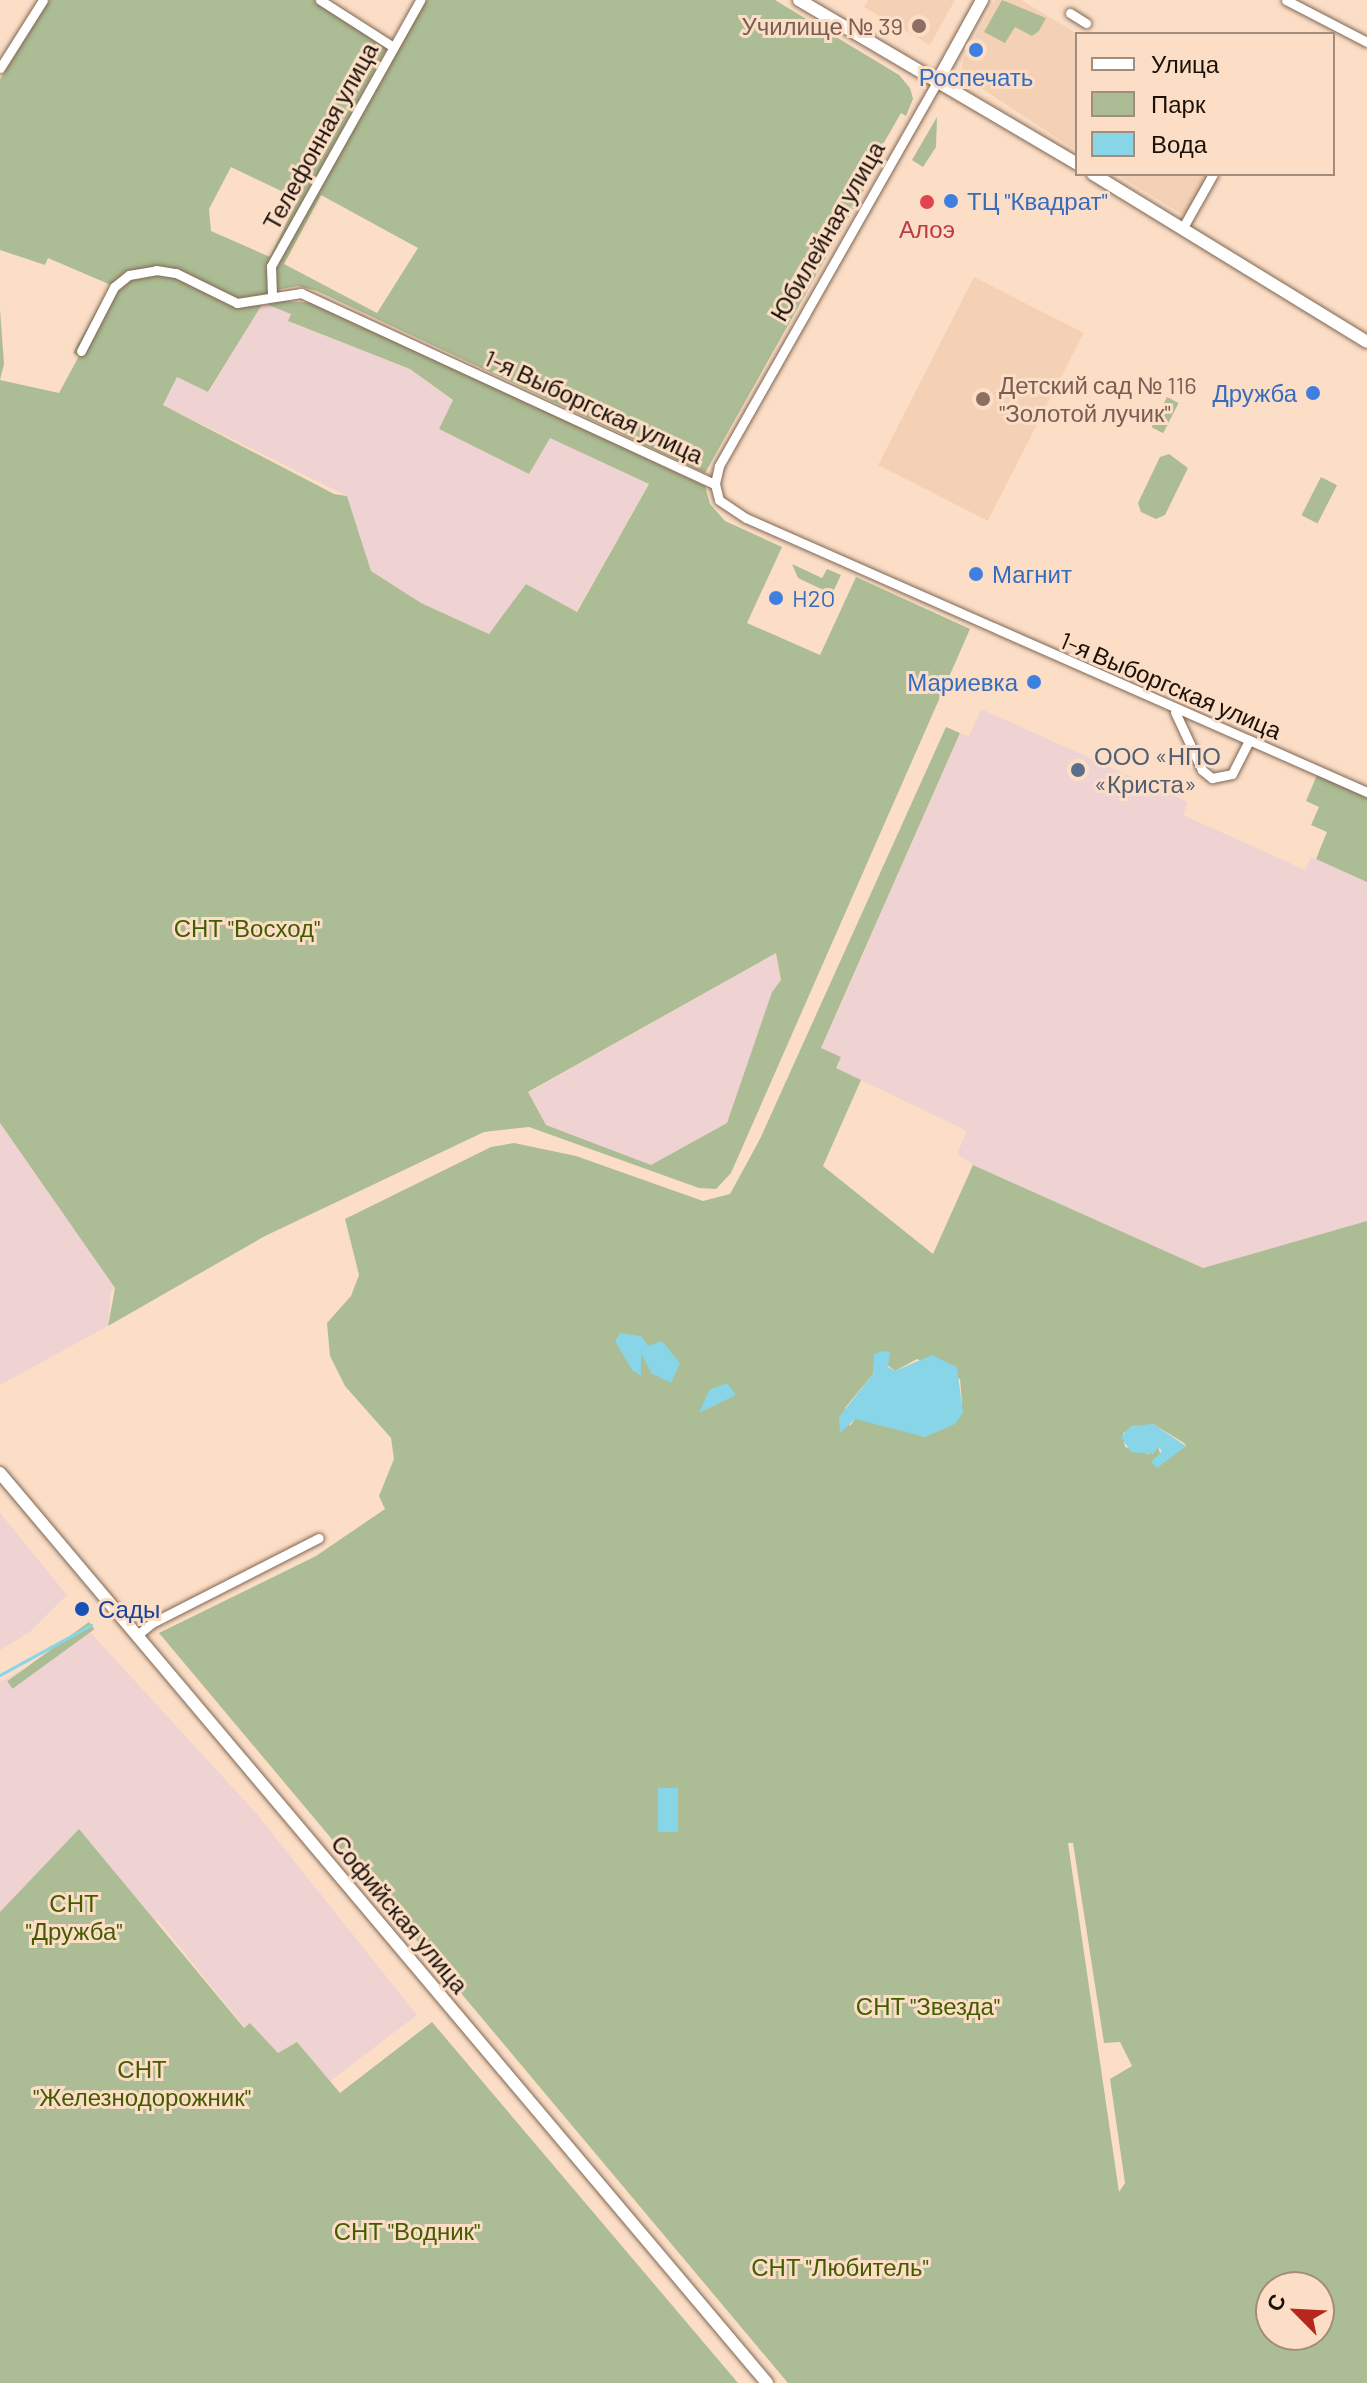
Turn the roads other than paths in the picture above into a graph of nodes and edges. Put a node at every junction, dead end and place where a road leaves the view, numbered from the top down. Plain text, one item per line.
1 (43, 0) edge
2 (320, 0) edge
3 (420, 0) edge
4 (799, 0) edge
5 (982, 0) edge
6 (1286, 0) edge
7 (1310, 0) edge
8 (1309, 12) junction
9 (1070, 13) dead end
10 (1086, 23) dead end
11 (1367, 42) edge
12 (392, 46) junction
13 (0, 68) edge
14 (937, 82) junction
15 (1075, 163) edge
16 (1096, 176) edge
17 (1212, 176) edge
18 (1182, 229) junction
19 (272, 295) junction
20 (1367, 342) edge
21 (81, 351) dead end
22 (715, 484) junction
23 (1166, 706) junction
24 (1249, 740) junction
25 (1367, 792) edge
26 (0, 1473) edge
27 (319, 1538) dead end
28 (136, 1636) junction
29 (767, 2383) edge

1 - 13 street
2 - 12 street
3 - 12 street, Телефонная улица
4 - 14 main road
5 - 14 main road, Юбилейная улица
6 - 8 street
7 - 8 street
8 - 11 street
9 - 10 street
12 - 19 street, Телефонная улица
14 - 15 main road
14 - 22 street, Юбилейная улица
16 - 18 main road
17 - 18 street
18 - 20 main road
19 - 21 street, 1-я Выборгская улица
19 - 22 street, 1-я Выборгская улица
22 - 23 street, 1-я Выборгская улица
23 - 24 street, 1-я Выборгская улица
23 - 24 street
24 - 25 street, 1-я Выборгская улица
26 - 28 main road, Софийская улица
27 - 28 street
28 - 29 main road, Софийская улица

